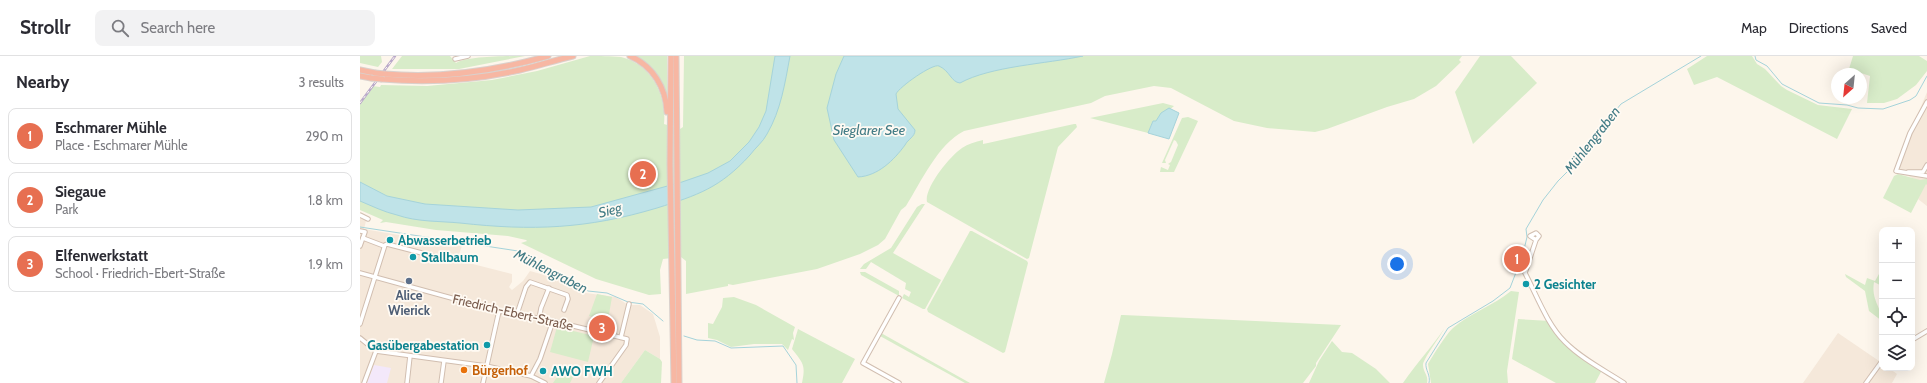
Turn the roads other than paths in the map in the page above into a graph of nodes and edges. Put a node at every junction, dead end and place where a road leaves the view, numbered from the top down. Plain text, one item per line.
1 (468, 56) edge
2 (544, 56) edge
3 (548, 56) edge
4 (566, 56) edge
5 (573, 56) edge
6 (630, 56) edge
7 (671, 56) edge
8 (676, 56) edge
9 (455, 59) dead end
10 (554, 61) junction
11 (528, 62) junction
12 (360, 70) edge
13 (360, 76) edge
14 (384, 77) junction
15 (1927, 102) edge
16 (671, 127) junction
17 (1927, 165) edge
18 (1906, 174) junction
19 (1927, 176) edge
20 (360, 215) edge
21 (368, 219) dead end
22 (360, 231) edge
23 (363, 238) junction
24 (1536, 240) dead end
25 (385, 245) junction
26 (360, 246) edge
27 (439, 257) dead end
28 (675, 258) junction
29 (360, 273) edge
30 (375, 277) junction
31 (549, 288) junction
32 (899, 298) dead end
33 (629, 304) dead end
34 (564, 310) dead end
35 (499, 311) junction
36 (517, 314) junction
37 (539, 319) junction
38 (553, 321) junction
39 (360, 324) edge
40 (1927, 331) edge
41 (620, 337) junction
42 (360, 338) edge
43 (1915, 338) edge
44 (376, 351) junction
45 (410, 356) junction
46 (444, 361) junction
47 (1879, 365) edge
48 (486, 366) junction
49 (531, 376) junction
50 (364, 383) edge
51 (407, 383) edge
52 (441, 383) edge
53 (483, 383) edge
54 (545, 383) edge
55 (599, 383) edge
56 (674, 383) edge
57 (679, 383) edge
58 (899, 383) edge
59 (1624, 383) edge
60 (1866, 383) edge

1 - 9 street
2 - 11 highway
3 - 11 highway
4 - 10 highway
5 - 10 highway
6 - 16 highway
7 - 16 highway
8 - 16 highway
10 - 14 highway
11 - 14 highway
12 - 14 highway, bridge
13 - 14 highway, bridge
15 - 18 street
16 - 28 highway
16 - 28 highway
17 - 18 street
18 - 19 street
20 - 21 street
22 - 23 street
23 - 25 street
23 - 26 street
24 - 59 street
25 - 27 street
25 - 30 street
28 - 56 highway
28 - 57 highway
29 - 30 street, Friedrich-Ebert-Straße
30 - 35 street, Friedrich-Ebert-Straße
30 - 39 street
31 - 34 street
31 - 36 street
31 - 37 street
32 - 58 street
33 - 41 street
35 - 36 street, Friedrich-Ebert-Straße
35 - 48 street
36 - 37 street, Friedrich-Ebert-Straße
37 - 38 street, Friedrich-Ebert-Straße
38 - 41 street, Friedrich-Ebert-Straße
38 - 49 street
40 - 43 street
41 - 55 street, Friedrich-Ebert-Straße
42 - 44 street
44 - 45 street
44 - 50 street
45 - 46 street
45 - 51 street
46 - 48 street
46 - 52 street
47 - 60 street
48 - 49 street
48 - 53 street
49 - 54 street

